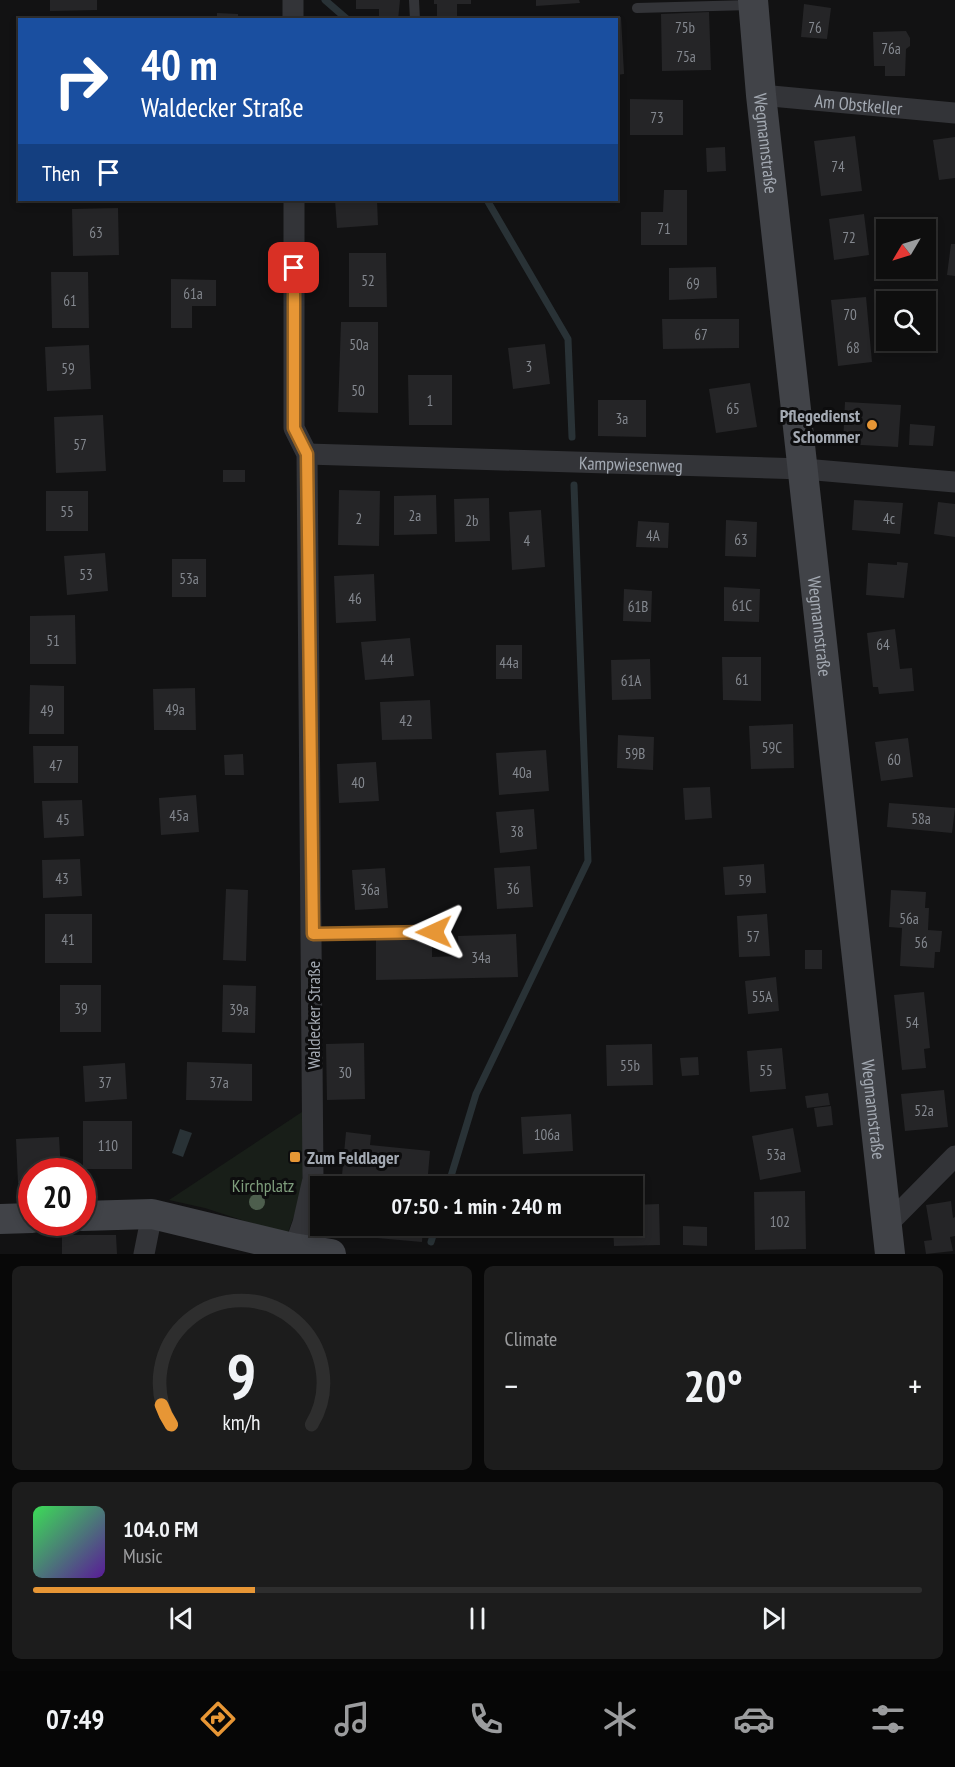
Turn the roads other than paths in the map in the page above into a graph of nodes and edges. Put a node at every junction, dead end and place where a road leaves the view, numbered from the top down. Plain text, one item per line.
1 (293, 0) edge
2 (414, 0) edge
3 (753, 3) edge
4 (637, 8) dead end
5 (293, 18) edge
6 (415, 18) edge
7 (761, 95) junction
8 (955, 113) edge
9 (294, 201) edge
10 (307, 454) junction
11 (804, 469) junction
12 (955, 482) edge
13 (434, 932) dead end
14 (313, 934) junction
15 (955, 1156) edge
16 (152, 1214) junction
17 (96, 1216) edge
18 (18, 1218) edge
19 (0, 1219) edge
20 (888, 1240) edge
21 (293, 1251) edge
22 (144, 1254) edge
23 (331, 1254) edge

1 - 5 street
2 - 6 lane
3 - 4 lane
3 - 7 street, Wegmannstraße
7 - 8 street, Am Obstkeller
7 - 11 street, Wegmannstraße
9 - 10 street, Waldecker Straße
10 - 11 street, Kampwiesenweg
10 - 14 street, Waldecker Straße
11 - 12 street, Kampwiesenweg
11 - 20 street, Wegmannstraße
13 - 14 lane
14 - 21 street, Waldecker Straße
15 - 20 street
16 - 17 street
16 - 21 street
16 - 22 street
18 - 19 street
21 - 23 street

